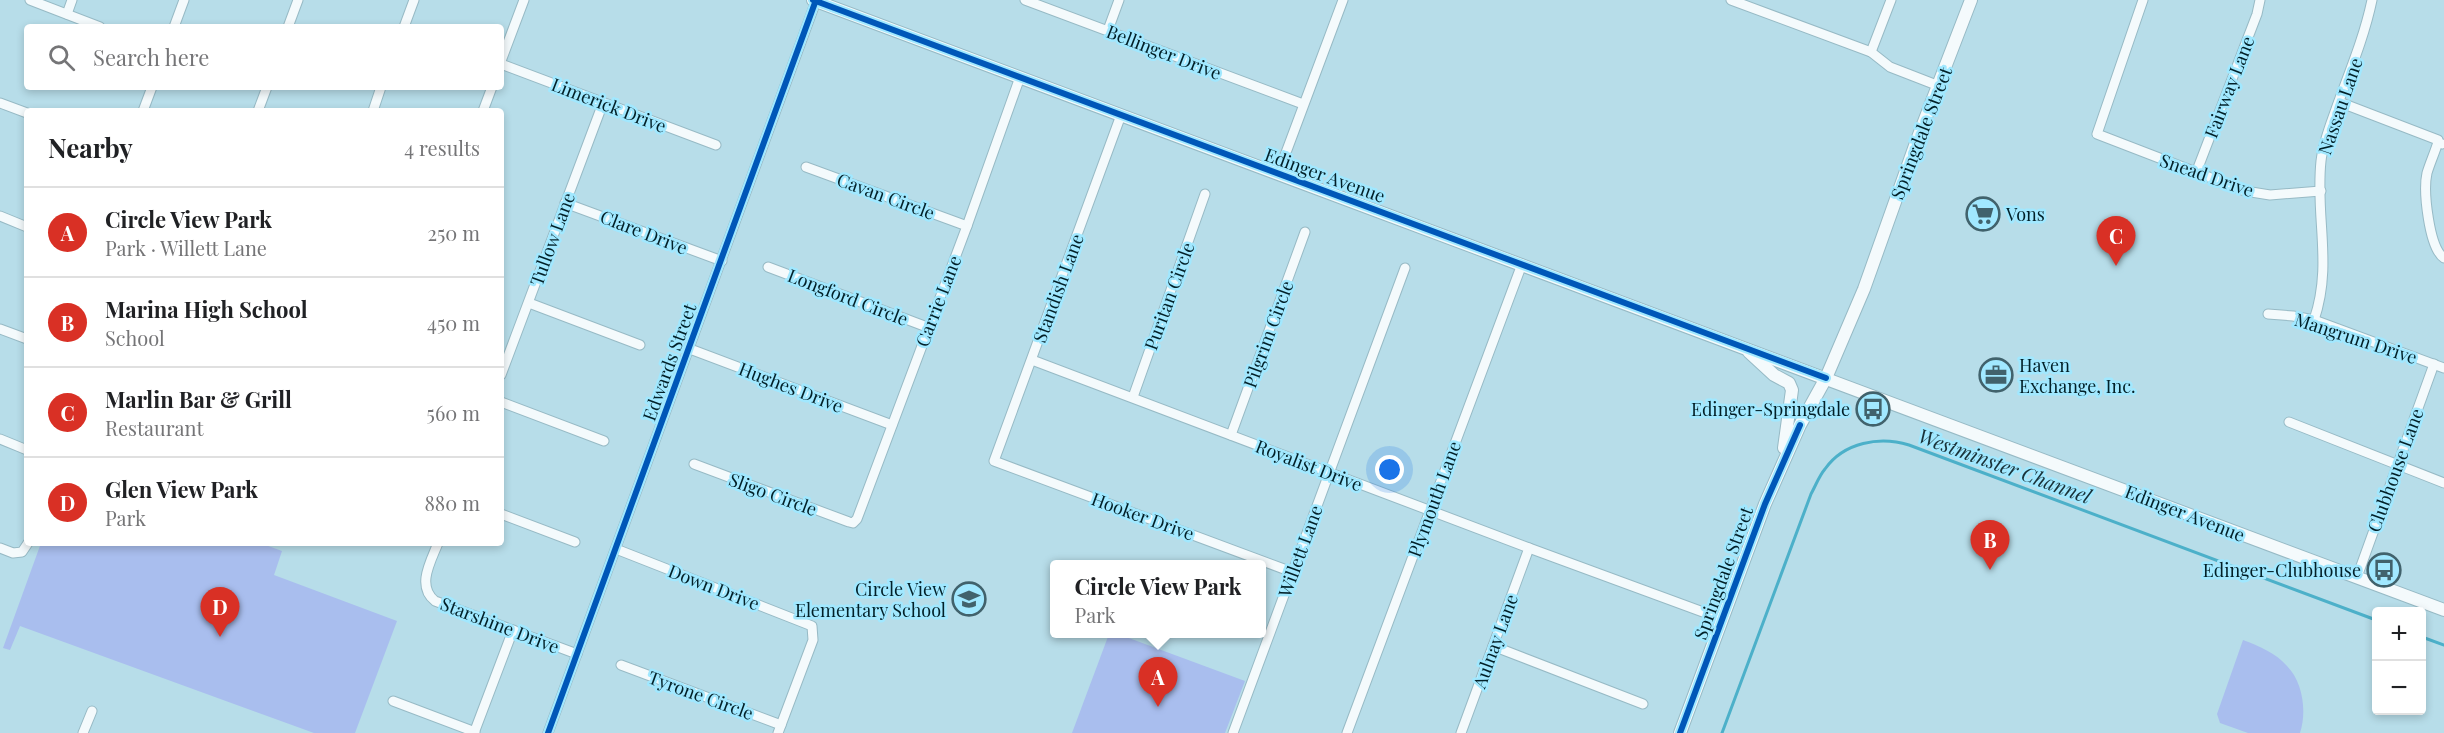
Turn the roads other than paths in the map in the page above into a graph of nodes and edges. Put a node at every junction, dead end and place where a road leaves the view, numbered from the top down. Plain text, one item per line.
1 (30, 0) edge
2 (72, 0) edge
3 (184, 0) edge
4 (298, 0) edge
5 (414, 0) edge
6 (524, 0) edge
7 (816, 0) edge
8 (1025, 0) edge
9 (1119, 0) edge
10 (1343, 0) edge
11 (1731, 0) edge
12 (1891, 0) edge
13 (1971, 0) edge
14 (2143, 0) edge
15 (2260, 0) edge
16 (2372, 0) edge
17 (67, 14) junction
18 (92, 24) edge
19 (175, 24) edge
20 (289, 24) edge
21 (405, 24) edge
22 (1108, 30) junction
23 (1871, 52) junction
24 (504, 55) edge
25 (504, 64) edge
26 (1020, 77) junction
27 (1939, 86) junction
28 (151, 90) edge
29 (266, 90) edge
30 (380, 90) edge
31 (491, 90) edge
32 (2339, 102) junction
33 (0, 103) edge
34 (603, 103) junction
35 (1303, 104) junction
36 (144, 108) edge
37 (259, 108) edge
38 (374, 108) edge
39 (484, 108) edge
40 (24, 112) edge
41 (1122, 115) junction
42 (2441, 143) edge
43 (716, 145) dead end
44 (806, 167) dead end
45 (2196, 173) junction
46 (1278, 174) junction
47 (2320, 191) junction
48 (1205, 194) dead end
49 (565, 202) junction
50 (0, 216) edge
51 (24, 226) edge
52 (967, 226) junction
53 (1305, 232) dead end
54 (2444, 258) edge
55 (722, 261) junction
56 (1522, 264) junction
57 (768, 267) dead end
58 (1405, 268) dead end
59 (529, 303) junction
60 (2268, 314) dead end
61 (2314, 320) junction
62 (927, 327) junction
63 (0, 329) edge
64 (24, 338) edge
65 (640, 345) dead end
66 (1743, 347) junction
67 (690, 349) junction
68 (1032, 360) junction
69 (2434, 364) junction
70 (504, 367) edge
71 (2444, 368) edge
72 (1826, 378) junction
73 (1132, 397) junction
74 (504, 403) edge
75 (2289, 422) dead end
76 (892, 425) junction
77 (1231, 435) junction
78 (0, 439) edge
79 (604, 441) dead end
80 (24, 449) edge
81 (994, 460) joint
82 (1782, 463) junction
83 (694, 464) dead end
84 (2396, 466) junction
85 (1329, 473) junction
86 (2444, 483) edge
87 (1430, 510) junction
88 (504, 515) edge
89 (853, 523) joint
90 (575, 542) dead end
91 (26, 546) edge
92 (437, 546) edge
93 (0, 548) edge
94 (1529, 548) junction
95 (616, 549) junction
96 (1260, 560) edge
97 (1266, 562) edge
98 (1292, 572) junction
99 (2357, 577) junction
100 (2444, 610) edge
101 (1722, 619) junction
102 (513, 630) junction
103 (1493, 646) junction
104 (577, 654) junction
105 (621, 665) dead end
106 (393, 701) dead end
107 (1643, 704) dead end
108 (92, 711) dead end
109 (779, 729) edge
110 (83, 733) edge
111 (475, 733) edge
112 (548, 733) edge
113 (1233, 733) edge
114 (1347, 733) edge
115 (1461, 733) edge
116 (1680, 733) edge

1 - 17 street
2 - 17 street
3 - 19 street
4 - 20 street
5 - 21 street
6 - 24 street
7 - 26 main road, Edinger Avenue
7 - 55 street, Edwards Street
8 - 22 street, Bellinger Drive
9 - 22 street
10 - 35 street
11 - 23 street
12 - 23 street
13 - 27 main road, Springdale Street
14 - 45 street, Snead Drive
15 - 45 street, Fairway Lane
16 - 32 street, Nassau Lane
17 - 18 street
22 - 35 street, Bellinger Drive
23 - 27 street
25 - 34 street, Limerick Drive
26 - 41 main road, Edinger Avenue
26 - 52 street, Carrie Lane
27 - 72 main road, Springdale Street
28 - 36 street
29 - 37 street
30 - 38 street
31 - 39 street
32 - 42 street
32 - 47 street, Nassau Lane
33 - 40 street
34 - 43 street, Limerick Drive
34 - 49 street, Tullow Lane
35 - 46 street
41 - 46 main road, Edinger Avenue
41 - 68 street, Standish Lane
42 - 54 street
44 - 52 street, Cavan Circle
45 - 47 street, Snead Drive
46 - 56 main road, Edinger Avenue
47 - 61 street, Nassau Lane
48 - 73 street, Puritan Circle
49 - 55 street, Clare Drive
49 - 59 street, Tullow Lane
50 - 51 street
52 - 62 street, Carrie Lane
53 - 77 street, Pilgrim Circle
55 - 67 street, Edwards Street
56 - 66 main road, Edinger Avenue
56 - 87 street, Plymouth Lane
57 - 62 street, Longford Circle
58 - 85 street, Willett Lane
59 - 65 street
59 - 70 street, Tullow Lane
60 - 61 street, Mangrum Drive
61 - 69 street, Mangrum Drive
62 - 76 street, Carrie Lane
63 - 64 street
66 - 72 main road, Edinger Avenue
66 - 82 main road
67 - 76 street, Hughes Drive
67 - 95 street, Edwards Street
68 - 73 street, Royalist Drive
68 - 81 street, Standish Lane
69 - 71 street, Mangrum Drive
69 - 84 street, Clubhouse Lane
72 - 82 main road, Springdale Street
72 - 99 main road, Edinger Avenue
73 - 77 street, Royalist Drive
74 - 79 street
75 - 84 street
76 - 89 street, Carrie Lane
77 - 85 street, Royalist Drive
78 - 80 street
81 - 96 street, Hooker Drive
82 - 101 main road, Springdale Street
83 - 89 street, Sligo Circle
84 - 86 street
84 - 99 street, Clubhouse Lane
85 - 87 street, Royalist Drive
85 - 98 street, Willett Lane
87 - 94 street, Royalist Drive
87 - 114 street, Plymouth Lane
88 - 90 street
91 - 93 street
92 - 102 street, Starshine Drive
94 - 101 street, Royalist Drive
94 - 103 street, Aulnay Lane
95 - 104 street, Edwards Street
95 - 109 street, Down Drive
97 - 98 street, Hooker Drive
98 - 113 street, Willett Lane
99 - 100 main road, Edinger Avenue
101 - 116 main road, Springdale Street
102 - 104 street, Starshine Drive
102 - 111 street
103 - 107 street
103 - 115 street, Aulnay Lane
104 - 112 street, Edwards Street
105 - 109 street, Tyrone Circle
106 - 111 street
108 - 110 street

